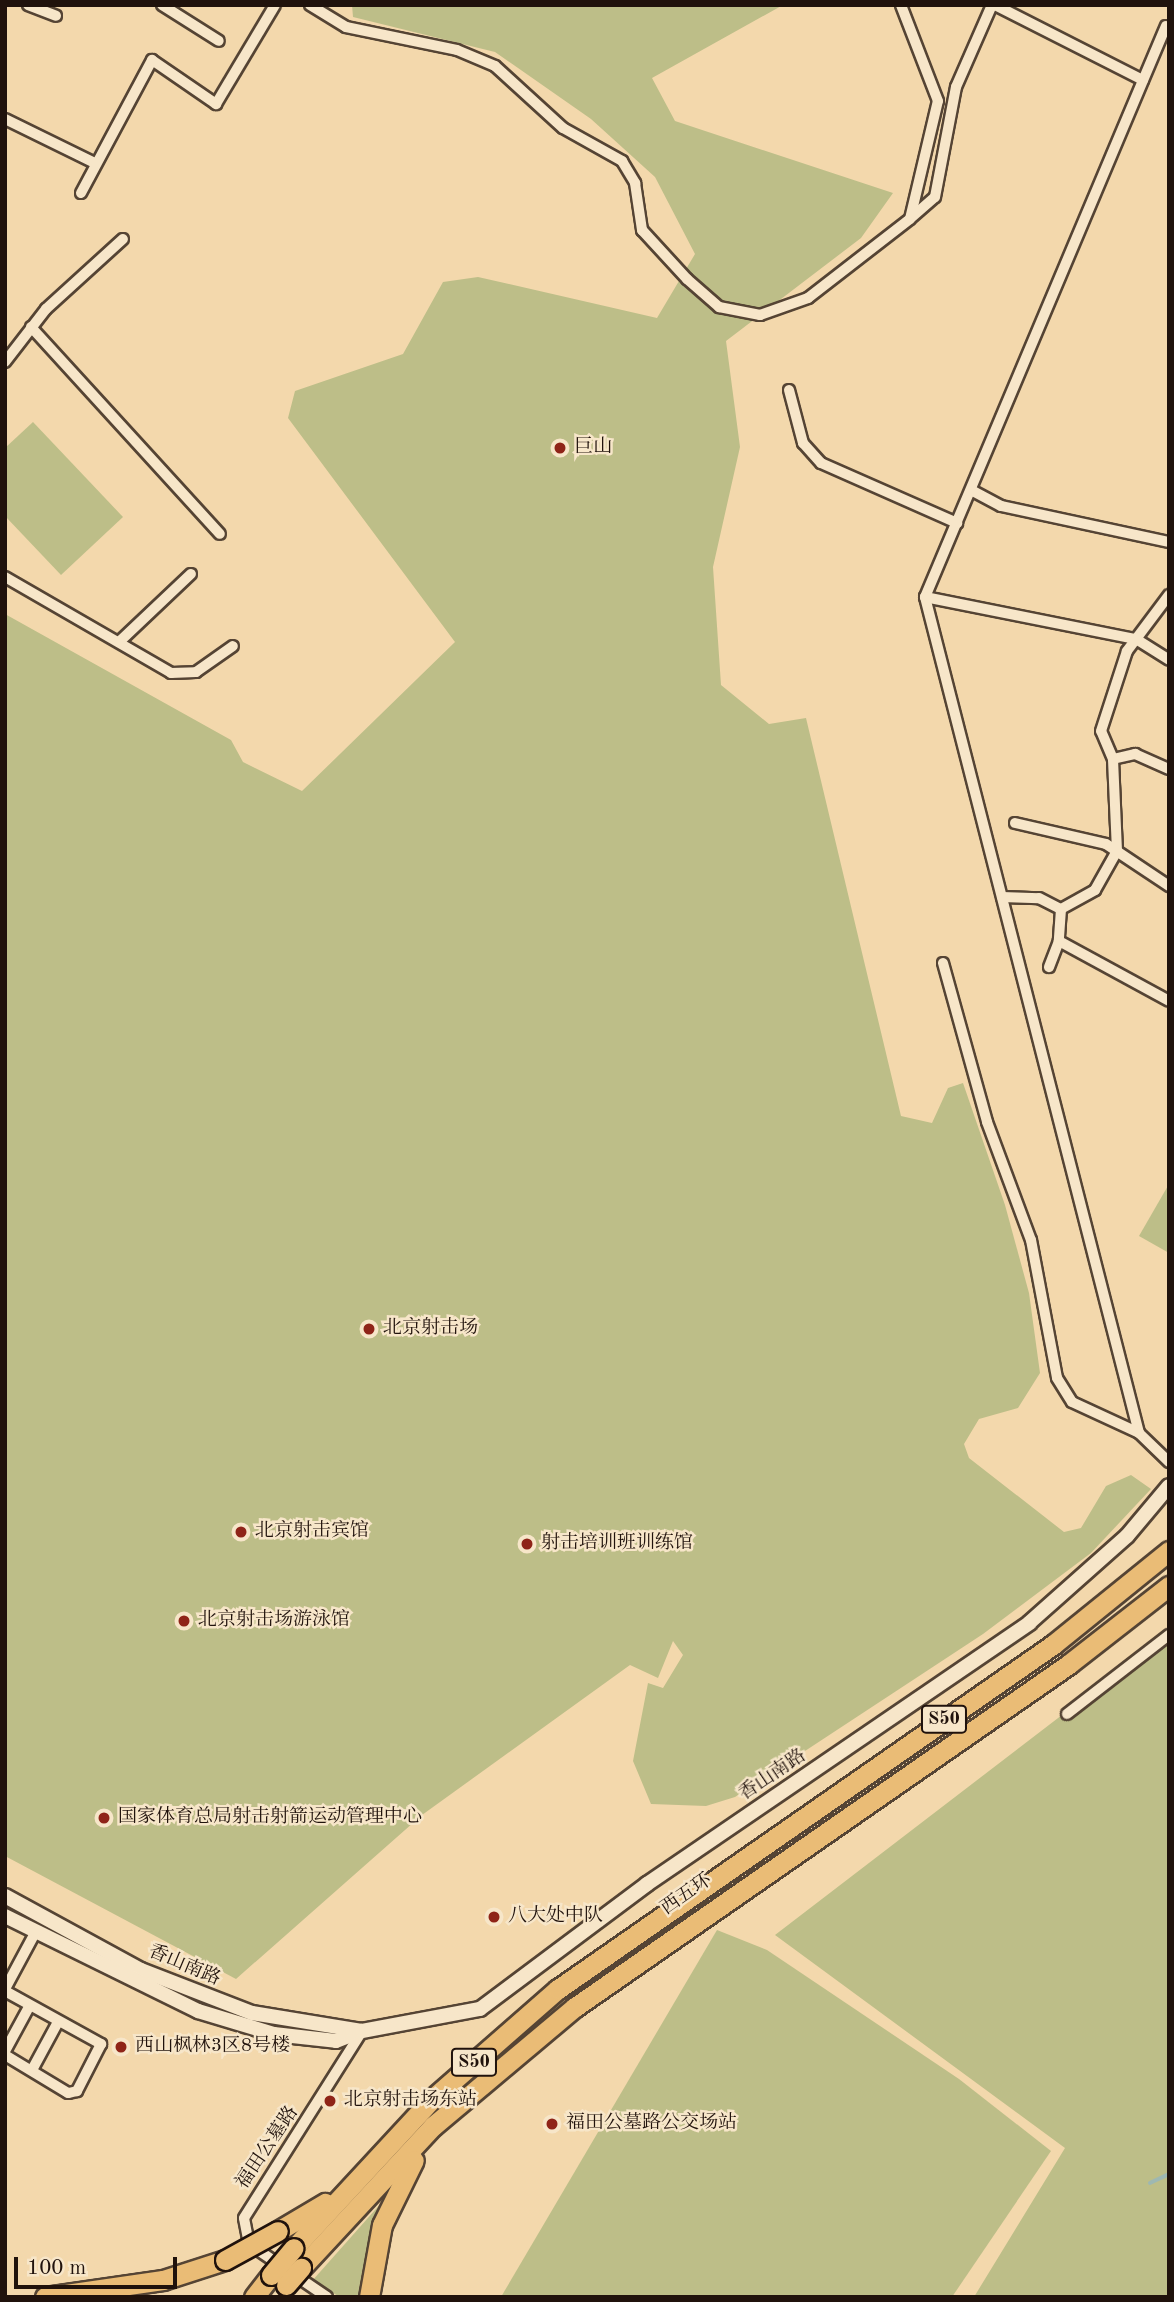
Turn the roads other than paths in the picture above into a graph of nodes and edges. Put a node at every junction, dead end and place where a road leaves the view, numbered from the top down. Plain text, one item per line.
1 (28, 5) edge
2 (162, 5) edge
3 (275, 5) edge
4 (310, 5) edge
5 (901, 5) edge
6 (993, 5) edge
7 (56, 16) dead end
8 (1166, 26) dead end
9 (219, 41) dead end
10 (1143, 80) junction
11 (5, 119) edge
12 (95, 163) junction
13 (81, 194) dead end
14 (910, 219) junction
15 (123, 239) dead end
16 (31, 327) junction
17 (5, 362) edge
18 (789, 390) dead end
19 (971, 490) junction
20 (957, 523) junction
21 (220, 534) dead end
22 (1169, 542) edge
23 (191, 574) dead end
24 (5, 577) edge
25 (1169, 596) edge
26 (925, 597) junction
27 (1136, 639) junction
28 (119, 642) junction
29 (233, 646) dead end
30 (1169, 660) edge
31 (1113, 759) junction
32 (1169, 769) edge
33 (1015, 823) dead end
34 (1117, 851) junction
35 (1169, 886) edge
36 (1002, 897) junction
37 (1060, 909) junction
38 (1059, 941) junction
39 (943, 964) dead end
40 (1049, 967) dead end
41 (1169, 1001) edge
42 (1139, 1433) junction
43 (1169, 1462) edge
44 (1169, 1486) edge
45 (1169, 1551) edge
46 (1169, 1586) edge
47 (1169, 1635) edge
48 (1067, 1714) dead end
49 (5, 1896) edge
50 (5, 1916) edge
51 (35, 1933) junction
52 (5, 1990) edge
53 (30, 2005) junction
54 (58, 2022) junction
55 (362, 2031) junction
56 (5, 2053) edge
57 (32, 2070) junction
58 (433, 2126) junction
59 (341, 2193) junction
60 (278, 2285) edge
61 (45, 2297) edge
62 (254, 2297) edge
63 (327, 2297) edge
64 (369, 2297) edge

1 - 7 street
2 - 9 street
3 - 12 street
4 - 14 street
5 - 14 street
6 - 10 street
6 - 14 street
8 - 10 street
10 - 19 street
11 - 12 street
12 - 13 street
15 - 16 street
16 - 17 street
16 - 21 street
18 - 20 street
19 - 20 street
19 - 22 street
20 - 26 street
23 - 28 street
24 - 28 street
25 - 27 street
26 - 27 street
26 - 36 street
27 - 30 street
27 - 31 street
28 - 29 street
31 - 32 street
31 - 34 street
33 - 34 street
34 - 35 street
34 - 37 street
36 - 37 street
36 - 42 street
37 - 38 street
38 - 40 street
38 - 41 street
39 - 42 street
42 - 43 street
44 - 55 main road, 香山南路
45 - 59 highway, 西五环 / S50
46 - 58 highway, 西五环 / S50
47 - 48 street
49 - 55 main road, 香山南路
50 - 51 main road, 香山南路
51 - 52 street
51 - 55 main road, 香山南路
52 - 53 street
53 - 54 street
53 - 56 street
54 - 57 street
54 - 57 street
55 - 63 street, 福田公墓路
56 - 57 street
58 - 60 highway, 西五环 / S50, bridge
58 - 64 highway
59 - 60 highway, 西五环 / S50, bridge
59 - 61 highway, bridge
60 - 62 highway, 西五环 / S50

